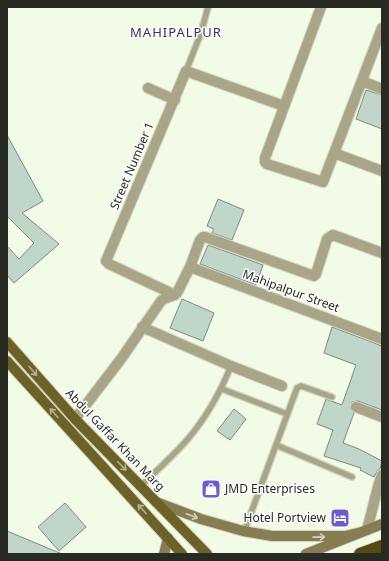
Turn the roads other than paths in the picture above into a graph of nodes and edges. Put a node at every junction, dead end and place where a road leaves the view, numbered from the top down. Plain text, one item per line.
1 (208, 7) edge
2 (321, 7) edge
3 (382, 28) edge
4 (186, 71) junction
5 (362, 81) junction
6 (148, 88) dead end
7 (382, 89) edge
8 (174, 100) junction
9 (284, 106) junction
10 (334, 153) junction
11 (382, 171) edge
12 (382, 253) edge
13 (190, 267) junction
14 (175, 295) junction
15 (142, 328) junction
16 (382, 339) edge
17 (7, 342) edge
18 (7, 361) edge
19 (232, 366) junction
20 (282, 386) dead end
21 (222, 389) junction
22 (332, 397) dead end
23 (356, 407) dead end
24 (287, 414) junction
25 (382, 417) edge
26 (75, 419) junction
27 (276, 445) junction
28 (382, 476) edge
29 (352, 477) dead end
30 (141, 486) junction
31 (156, 502) junction
32 (382, 524) edge
33 (364, 531) junction
34 (244, 532) junction
35 (168, 538) junction
36 (382, 546) edge
37 (164, 554) edge
38 (182, 554) edge
39 (207, 554) edge
40 (306, 554) edge
41 (360, 554) edge

1 - 4 lane, Street Number 1
2 - 9 street
3 - 5 street
4 - 8 street, Street Number 1
4 - 9 street
5 - 7 street
5 - 10 street
6 - 8 street
8 - 14 street, Street Number 1
9 - 10 street
10 - 11 street
12 - 13 street
13 - 14 street
13 - 16 street, Mahipalpur Street
14 - 15 street
15 - 19 street
15 - 26 street
17 -> 26 main road, Abdul Gaffar Khan Marg
35 -> 18 main road, Abdul Gaffar Khan Marg
19 - 20 street
19 - 21 lane
21 - 24 lane
21 - 30 lane
22 - 24 lane
23 - 25 street
24 - 27 lane
26 -> 30 main road, Abdul Gaffar Khan Marg
27 - 29 lane
27 - 34 lane
28 - 33 street
30 - 31 main road, Abdul Gaffar Khan Marg
31 -> 34 main road
31 - 39 main road, Abdul Gaffar Khan Marg
32 - 33 main road
34 -> 33 main road
33 - 40 main road
35 - 37 main road
35 - 38 main road, Abdul Gaffar Khan Marg
36 - 41 highway

